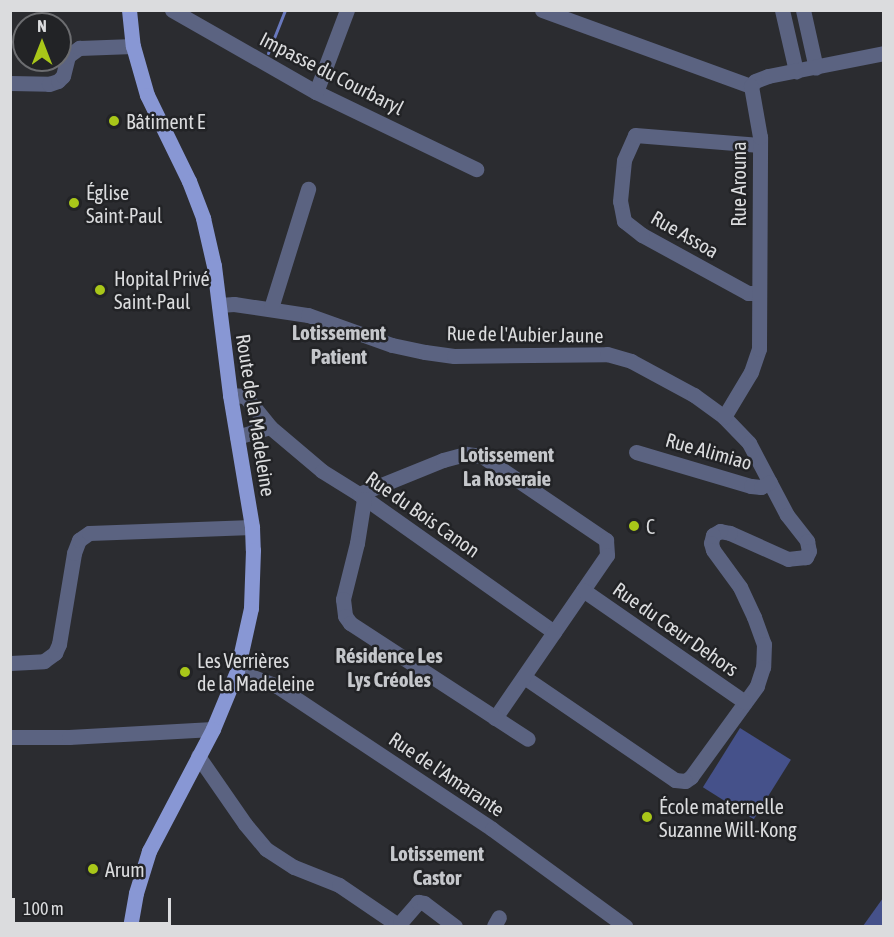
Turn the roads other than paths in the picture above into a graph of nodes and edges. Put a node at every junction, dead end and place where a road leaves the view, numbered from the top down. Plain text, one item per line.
1 (129, 10) edge
2 (172, 10) edge
3 (347, 10) edge
4 (542, 10) edge
5 (782, 10) edge
6 (803, 10) edge
7 (132, 46) junction
8 (884, 53) edge
9 (816, 68) junction
10 (796, 70) junction
11 (10, 83) edge
12 (750, 86) junction
13 (316, 92) junction
14 (760, 145) junction
15 (476, 169) dead end
16 (308, 189) dead end
17 (758, 293) junction
18 (219, 305) junction
19 (271, 308) junction
20 (230, 395) junction
21 (724, 417) junction
22 (270, 427) junction
23 (237, 437) junction
24 (636, 452) dead end
25 (770, 482) junction
26 (362, 496) junction
27 (252, 527) junction
28 (583, 590) junction
29 (554, 632) junction
30 (10, 663) edge
31 (237, 671) junction
32 (524, 677) junction
33 (745, 702) junction
34 (495, 718) junction
35 (213, 729) junction
36 (10, 737) edge
37 (528, 739) dead end
38 (198, 756) junction
39 (164, 824) junction
40 (130, 927) edge
41 (140, 927) edge
42 (456, 927) edge
43 (625, 927) edge

1 - 7 main road, Route de la Madeleine
2 - 13 street, Impasse du Courbaryl
3 - 13 street
4 - 12 street
5 - 10 street
6 - 9 street
7 - 11 street
7 - 18 main road, Route de la Madeleine
8 - 9 street
9 - 10 street
10 - 12 street
12 - 14 street, Rue Arouna
13 - 15 street, Impasse du Courbaryl
14 - 17 street, Rue Arouna
14 - 17 street, Rue Assoa
16 - 19 street
17 - 21 street, Rue Arouna
18 - 19 street, Rue de l'Aubier Jaune
18 - 20 main road, Route de la Madeleine
19 - 21 street, Rue de l'Aubier Jaune
20 - 22 street, Rue du Bois Canon
20 - 23 main road, Route de la Madeleine
21 - 25 street, Rue de l'Aubier Jaune
22 - 23 street
22 - 26 street, Rue du Bois Canon
23 - 27 main road, Route de la Madeleine
24 - 25 street, Rue Alimiao
25 - 33 street, Rue de l'Aubier Jaune
26 - 28 street
26 - 29 street, Rue du Bois Canon
26 - 34 street
27 - 30 street
27 - 31 main road, Route de la Madeleine
28 - 29 street
28 - 33 street, Rue du Cœur Dehors
29 - 32 street
31 - 35 main road, Route de la Madeleine
31 - 43 street, Rue de l'Amarante
32 - 33 street, Rue de l'Aubier Jaune
32 - 34 street
34 - 37 street
35 - 36 street
35 - 38 main road, Route de la Madeleine
38 - 39 main road, Route de la Madeleine
38 - 42 street
39 - 40 main road, Route de la Madeleine
39 - 41 main road, Route de la Madeleine

